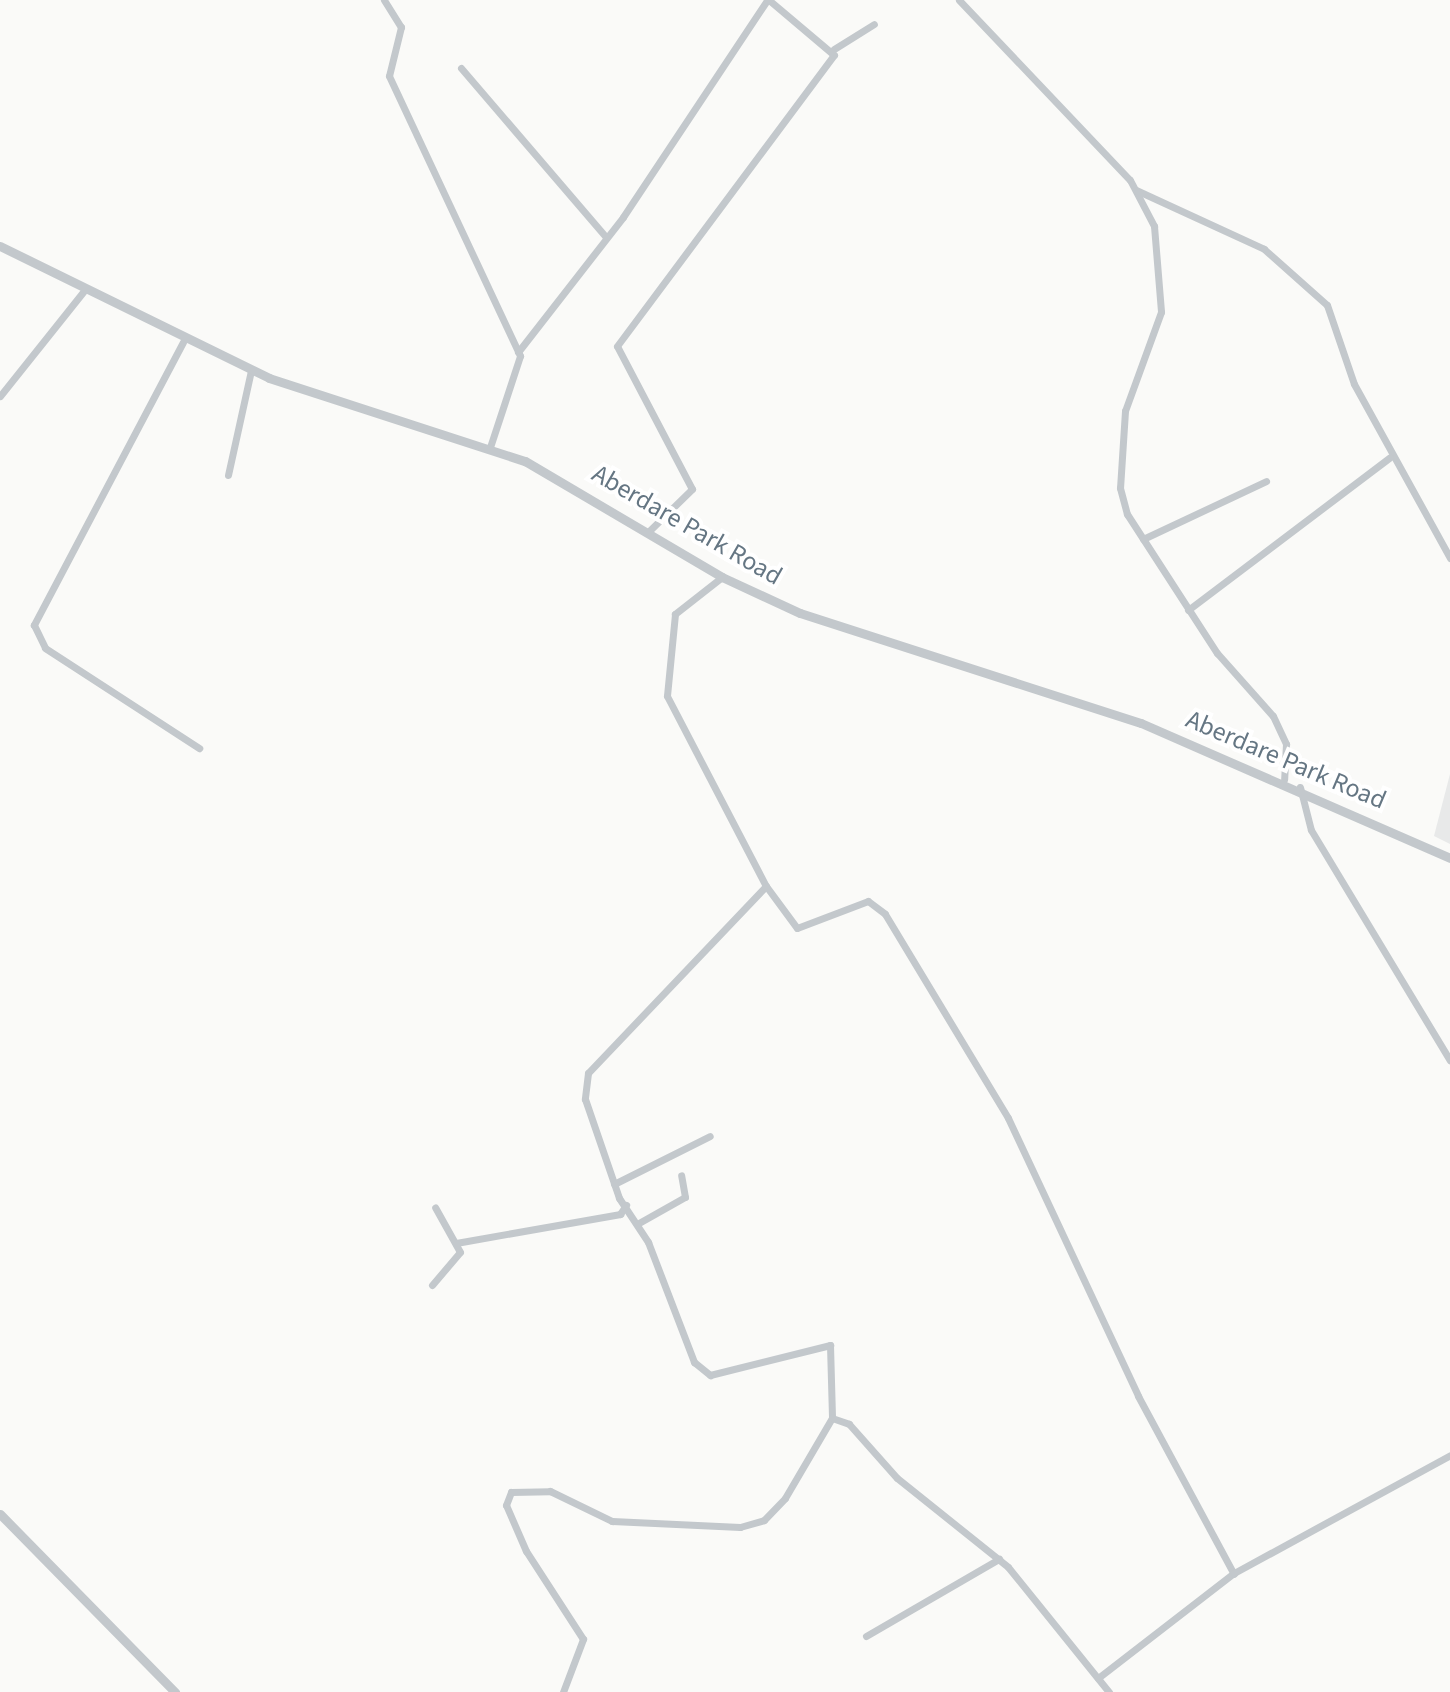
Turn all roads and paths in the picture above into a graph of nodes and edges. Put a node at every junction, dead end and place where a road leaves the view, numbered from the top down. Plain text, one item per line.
1 (384, 0) edge
2 (768, 0) edge
3 (959, 0) edge
4 (874, 24) dead end
5 (834, 49) junction
6 (461, 68) dead end
7 (1136, 190) junction
8 (606, 237) junction
9 (0, 246) edge
10 (83, 292) junction
11 (183, 342) junction
12 (518, 352) junction
13 (251, 370) junction
14 (0, 396) edge
15 (490, 447) junction
16 (1390, 457) junction
17 (228, 475) dead end
18 (1266, 481) dead end
19 (647, 533) junction
20 (1143, 539) junction
21 (1450, 558) edge
22 (722, 577) junction
23 (1188, 610) junction
24 (199, 748) dead end
25 (1284, 779) junction
26 (1300, 787) junction
27 (1450, 858) edge
28 (766, 886) junction
29 (1450, 1060) edge
30 (710, 1136) dead end
31 (681, 1175) dead end
32 (614, 1184) junction
33 (626, 1205) junction
34 (435, 1207) dead end
35 (637, 1224) junction
36 (456, 1243) junction
37 (432, 1285) dead end
38 (832, 1418) junction
39 (1450, 1455) edge
40 (0, 1514) edge
41 (999, 1559) junction
42 (1234, 1574) junction
43 (866, 1636) dead end
44 (1098, 1678) junction
45 (175, 1692) edge
46 (563, 1692) edge
47 (1109, 1692) edge

1 - 12 street
2 - 5 street
2 - 8 street
3 - 7 street
4 - 5 street
5 - 19 street
6 - 8 street
7 - 16 street
7 - 20 street
8 - 12 street
9 - 10 street, Aberdare Park Road
10 - 11 street, Aberdare Park Road
10 - 14 street
11 - 13 street, Aberdare Park Road
11 - 24 street
12 - 15 street
13 - 15 street, Aberdare Park Road
13 - 17 street
15 - 19 street, Aberdare Park Road
16 - 21 street
16 - 23 street
18 - 20 street
19 - 22 street, Aberdare Park Road
20 - 23 street
22 - 25 street, Aberdare Park Road
22 - 28 street
23 - 25 street
25 - 26 street, Aberdare Park Road
26 - 27 street, Aberdare Park Road
26 - 29 street
28 - 32 street
28 - 42 street
30 - 32 street
31 - 35 street
32 - 33 street
33 - 35 street
33 - 36 street
34 - 36 street
35 - 38 street
36 - 37 street
38 - 41 street
38 - 46 street
39 - 42 street
40 - 45 street
41 - 43 street
41 - 44 street
42 - 44 street
44 - 47 street

